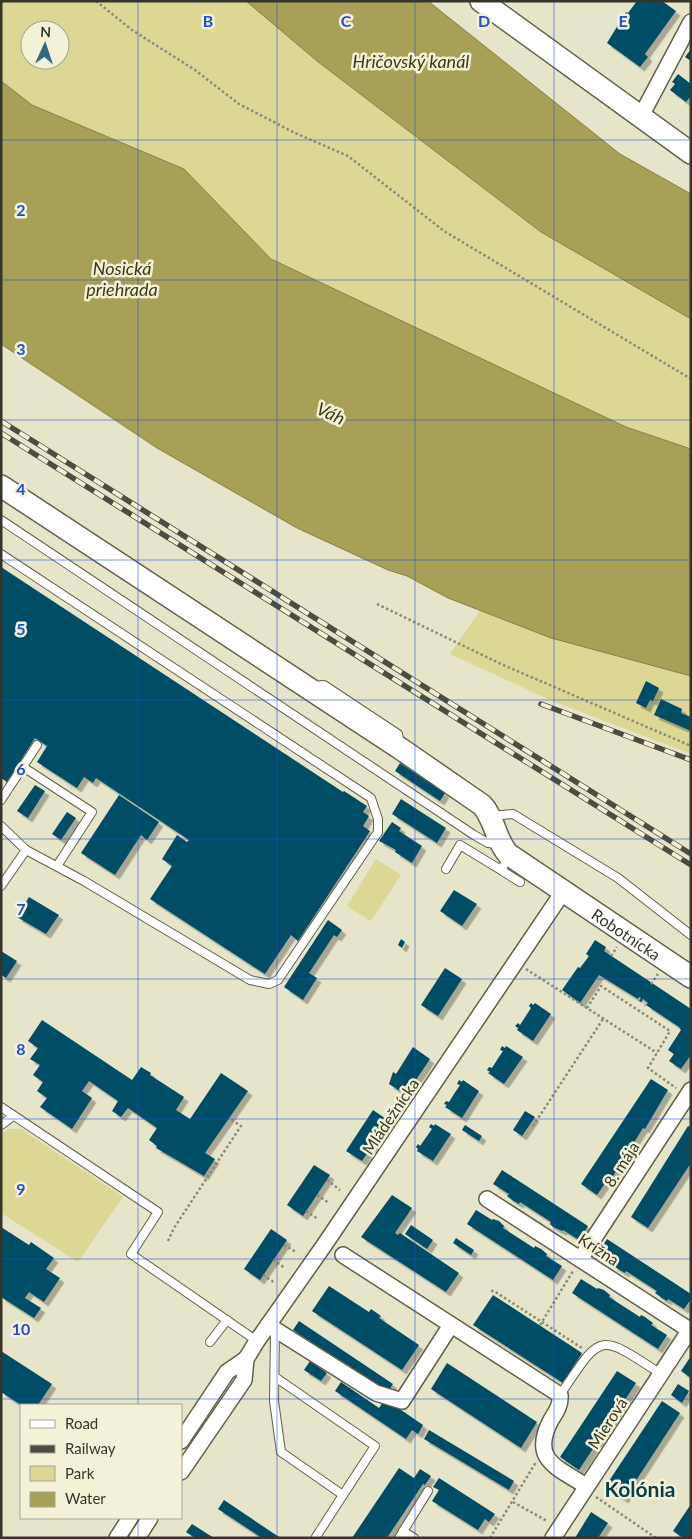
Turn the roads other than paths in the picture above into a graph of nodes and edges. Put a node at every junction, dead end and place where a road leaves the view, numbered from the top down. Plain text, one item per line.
1 (481, 1) edge
2 (691, 22) edge
3 (640, 118) junction
4 (691, 153) edge
5 (1, 486) edge
6 (1, 520) edge
7 (1, 554) edge
8 (37, 745) dead end
9 (23, 767) junction
10 (1, 800) edge
11 (490, 816) junction
12 (1, 826) edge
13 (26, 850) junction
14 (504, 856) junction
15 (57, 866) junction
16 (446, 869) dead end
17 (520, 882) dead end
18 (1, 886) edge
19 (563, 892) junction
20 (691, 935) edge
21 (691, 977) edge
22 (690, 1095) edge
23 (1, 1107) edge
24 (13, 1116) junction
25 (1, 1125) edge
26 (487, 1198) dead end
27 (343, 1255) dead end
28 (580, 1258) junction
29 (227, 1320) junction
30 (451, 1325) junction
31 (271, 1327) junction
32 (690, 1330) edge
33 (257, 1340) junction
34 (210, 1342) dead end
35 (246, 1359) junction
36 (660, 1374) junction
37 (274, 1376) junction
38 (560, 1396) junction
39 (182, 1440) edge
40 (182, 1471) edge
41 (585, 1488) junction
42 (428, 1492) dead end
43 (343, 1495) junction
44 (129, 1519) edge
45 (149, 1519) edge
46 (556, 1533) edge
47 (401, 1534) edge
48 (316, 1537) edge
49 (117, 1538) edge
50 (137, 1538) edge
51 (414, 1538) edge

1 - 3 street
2 - 3 street
3 - 4 street
5 - 11 street
6 - 14 lane
7 - 15 lane
8 - 9 lane
9 - 10 lane
9 - 15 lane
11 - 14 street
11 - 20 lane
12 - 13 lane
13 - 15 lane
13 - 18 lane
14 - 16 lane
14 - 17 lane
14 - 19 street, Robotnícka
19 - 21 street, Robotnícka
19 - 31 street, Mládežnícka
22 - 28 street, 8. mája
23 - 24 lane
24 - 25 lane
24 - 29 lane
26 - 28 street, Krížna
27 - 30 street
28 - 32 street, Krížna
29 - 33 lane
29 - 34 lane
30 - 31 street
30 - 38 street
31 - 33 street, Mládežnícka
31 - 37 lane
32 - 36 street, Mierová
33 - 35 street, Mládežnícka
35 - 39 street, Mládežnícka
35 - 40 street, Mládežnícka
36 - 38 lane
36 - 41 street, Mierová
37 - 43 lane
37 - 43 lane
38 - 41 street
41 - 46 street, Mierová
42 - 47 lane
43 - 48 lane
44 - 49 street
45 - 50 street
47 - 51 lane

